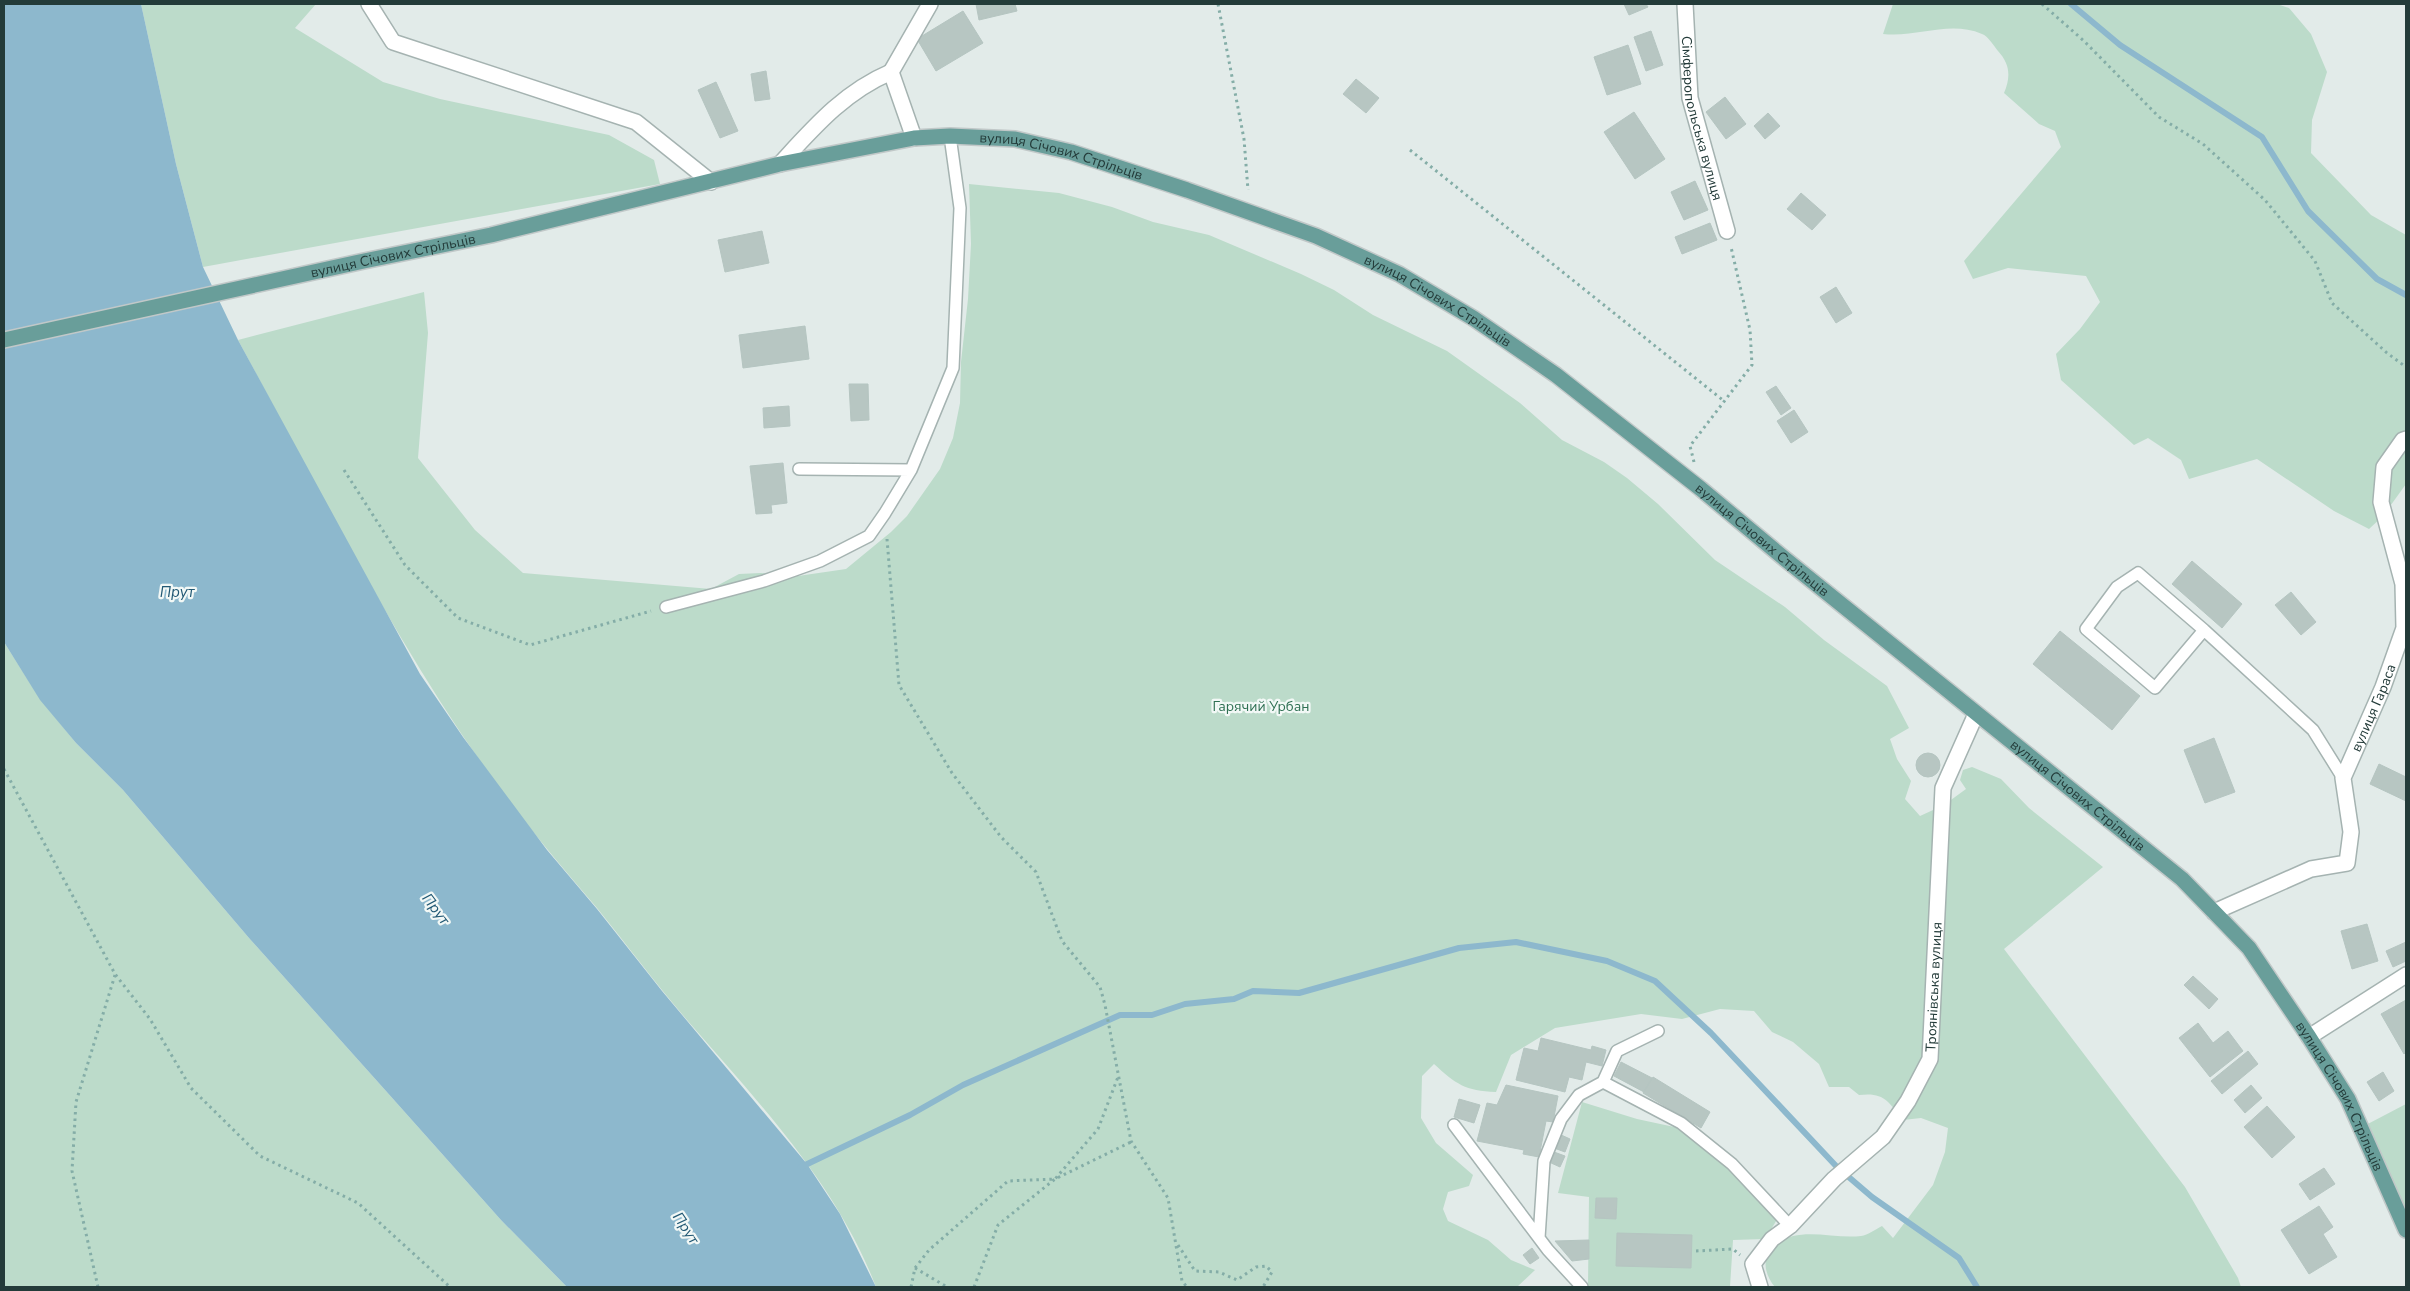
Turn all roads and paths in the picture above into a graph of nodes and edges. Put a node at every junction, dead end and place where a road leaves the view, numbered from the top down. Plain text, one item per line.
1 (369, 4) edge
2 (930, 4) edge
3 (1218, 4) edge
4 (1685, 4) edge
5 (2042, 4) edge
6 (891, 72) junction
7 (950, 136) junction
8 (914, 138) junction
9 (1410, 150) dead end
10 (780, 164) junction
11 (712, 182) junction
12 (1248, 190) dead end
13 (1727, 230) joint
14 (4, 340) edge
15 (2406, 367) edge
16 (1724, 401) junction
17 (2406, 439) edge
18 (799, 469) dead end
19 (344, 470) dead end
20 (911, 470) junction
21 (1701, 489) junction
22 (885, 513) junction
23 (666, 607) joint
24 (2204, 630) junction
25 (1976, 714) junction
26 (4, 769) edge
27 (2343, 778) junction
28 (2214, 912) junction
29 (115, 974) junction
30 (2406, 975) edge
31 (1658, 1030) dead end
32 (2309, 1037) junction
33 (1118, 1076) junction
34 (1603, 1082) junction
35 (1454, 1125) dead end
36 (1131, 1142) junction
37 (1055, 1179) junction
38 (1790, 1226) junction
39 (2406, 1230) edge
40 (1539, 1238) junction
41 (1176, 1243) junction
42 (1696, 1251) dead end
43 (1753, 1264) junction
44 (915, 1268) junction
45 (98, 1287) edge
46 (450, 1287) edge
47 (911, 1287) edge
48 (947, 1287) edge
49 (974, 1287) edge
50 (1187, 1287) edge
51 (1264, 1287) edge
52 (1582, 1287) edge
53 (1760, 1287) edge

1 - 11 street
2 - 6 street
3 - 12 path
4 - 13 street, Сімферопольська вулиця
5 - 15 path
6 - 8 street
6 - 10 street
7 - 8 main road, вулиця Січових Стрільців
7 - 20 lane
7 - 21 main road, вулиця Січових Стрільців
8 - 10 main road, вулиця Січових Стрільців
9 - 16 path
10 - 11 main road, вулиця Січових Стрільців
11 - 14 main road, вулиця Січових Стрільців
13 - 16 path
16 - 21 path
17 - 27 street, вулиця Гараса
18 - 20 lane
19 - 23 path
20 - 22 lane
21 - 25 main road, вулиця Січових Стрільців
22 - 23 lane
22 - 33 path
24 - 24 lane
24 - 27 lane
25 - 28 main road, вулиця Січових Стрільців
25 - 38 street, Троянівська вулиця
26 - 29 path
27 - 28 street
28 - 32 main road, вулиця Січових Стрільців
29 - 45 path
29 - 46 path
30 - 32 street
31 - 34 lane
32 - 39 main road, вулиця Січових Стрільців
33 - 36 path
33 - 37 path
34 - 38 lane
34 - 40 lane
35 - 40 lane
36 - 37 path
36 - 41 path
37 - 44 path
37 - 49 path
38 - 43 street, Троянівська вулиця
40 - 52 lane
41 - 50 path
41 - 51 path
42 - 43 path
43 - 53 street
44 - 47 path
44 - 48 path

